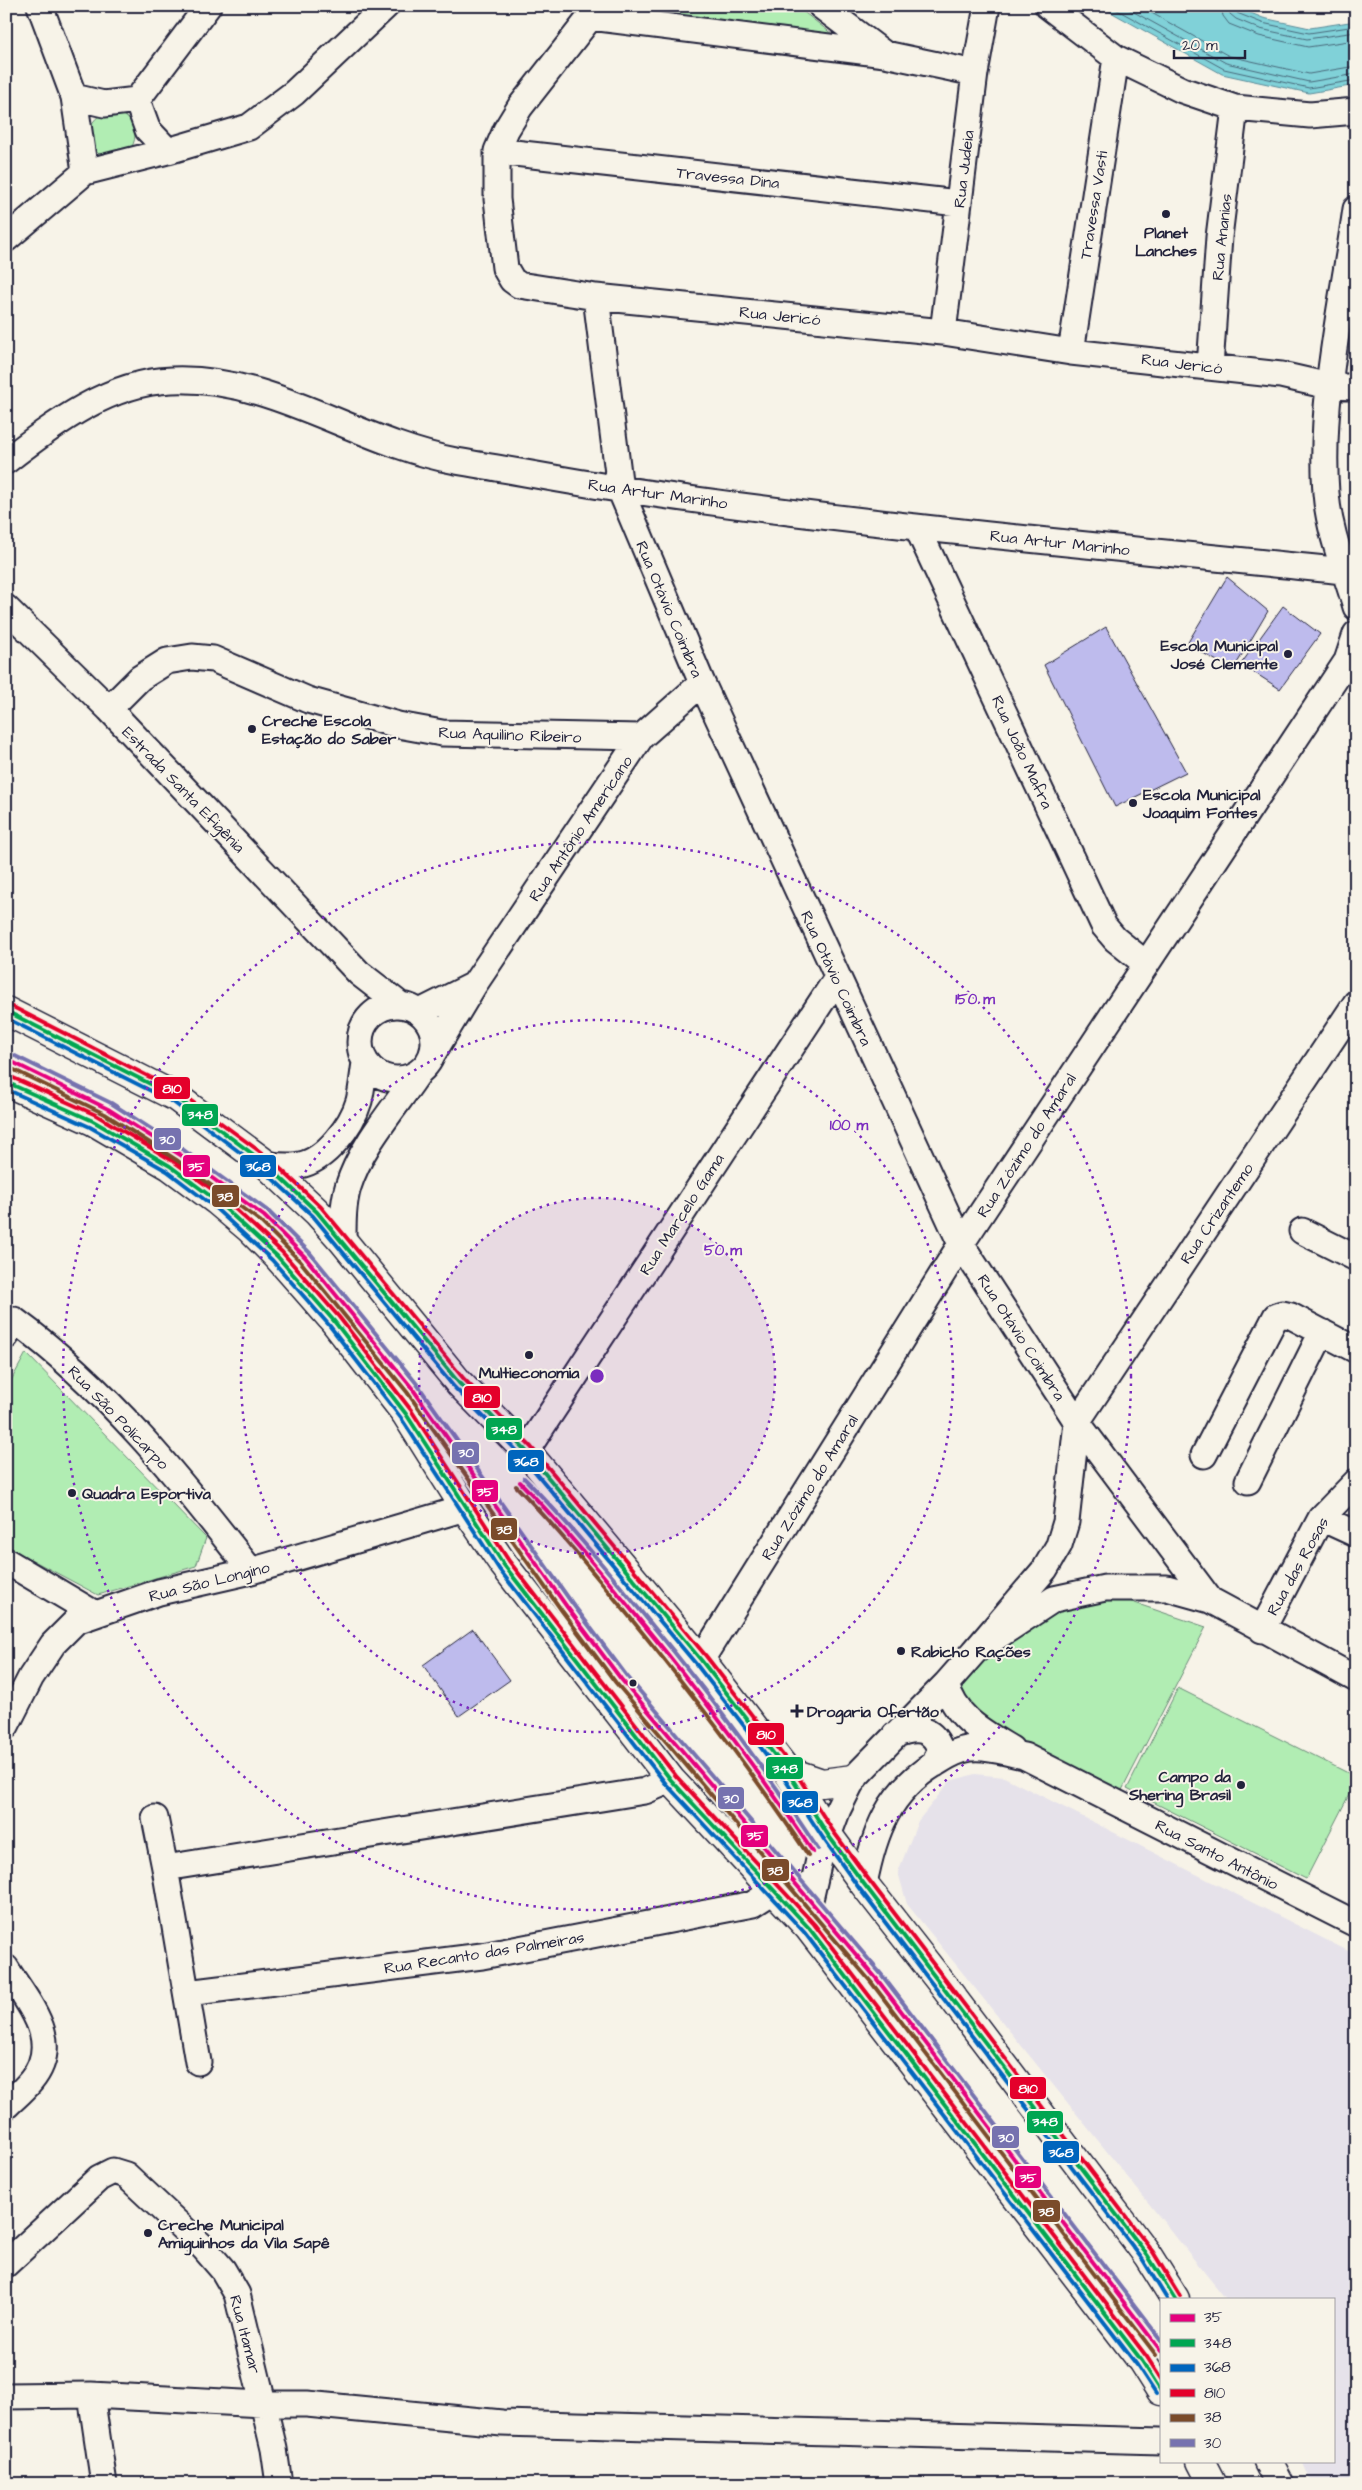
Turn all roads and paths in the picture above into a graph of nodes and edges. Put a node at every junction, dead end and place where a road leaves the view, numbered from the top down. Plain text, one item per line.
1 (40, 6) edge
2 (208, 6) edge
3 (386, 6) edge
4 (821, 6) edge
5 (987, 6) edge
6 (1048, 6) edge
7 (595, 11) edge
8 (886, 54) junction
9 (1116, 58) junction
10 (974, 73) junction
11 (74, 97) junction
12 (137, 100) junction
13 (1235, 108) junction
14 (1356, 111) edge
15 (497, 151) junction
16 (168, 152) junction
17 (85, 172) junction
18 (958, 202) junction
19 (1356, 209) edge
20 (6, 239) edge
21 (596, 297) junction
22 (943, 332) junction
23 (1070, 352) junction
24 (1210, 367) junction
25 (1329, 386) junction
26 (1356, 387) edge
27 (6, 461) edge
28 (620, 489) junction
29 (917, 527) junction
30 (1344, 571) junction
31 (1356, 607) edge
32 (6, 608) edge
33 (1356, 634) edge
34 (702, 683) junction
35 (109, 710) junction
36 (641, 737) junction
37 (1146, 964) junction
38 (359, 972) junction
39 (837, 978) junction
40 (474, 986) junction
41 (1356, 1003) edge
42 (410, 1008) junction
43 (6, 1011) edge
44 (362, 1028) junction
45 (426, 1062) junction
46 (365, 1063) junction
47 (6, 1082) edge
48 (266, 1164) junction
49 (1302, 1231) dead end
50 (343, 1241) junction
51 (961, 1244) junction
52 (1356, 1258) edge
53 (10, 1328) edge
54 (1322, 1332) junction
55 (1356, 1350) edge
56 (1077, 1422) junction
57 (526, 1451) junction
58 (1204, 1455) dead end
59 (1248, 1481) dead end
60 (1356, 1482) edge
61 (465, 1508) junction
62 (1322, 1518) junction
63 (1356, 1534) edge
64 (6, 1561) edge
65 (251, 1571) junction
66 (1210, 1600) junction
67 (95, 1614) junction
68 (1262, 1630) junction
69 (975, 1651) junction
70 (701, 1660) junction
71 (1356, 1679) edge
72 (946, 1684) junction
73 (6, 1726) edge
74 (894, 1735) junction
75 (1024, 1756) junction
76 (935, 1764) junction
77 (787, 1771) junction
78 (671, 1780) junction
79 (853, 1780) junction
80 (155, 1818) dead end
81 (828, 1835) junction
82 (165, 1868) junction
83 (864, 1884) junction
84 (775, 1890) junction
85 (1356, 1924) edge
86 (809, 1928) junction
87 (6, 1968) edge
88 (187, 1993) junction
89 (198, 2062) dead end
90 (6, 2106) edge
91 (6, 2264) edge
92 (1174, 2298) edge
93 (1160, 2389) edge
94 (91, 2395) junction
95 (6, 2396) edge
96 (264, 2404) junction
97 (1160, 2441) edge
98 (1201, 2462) edge
99 (1269, 2462) edge
100 (104, 2484) edge
101 (279, 2484) edge
102 (1212, 2484) edge
103 (1280, 2484) edge

1 - 11 street
2 - 12 street
3 - 16 street
4 - 8 street
5 - 10 street, Rua Judeia
6 - 9 street
7 - 8 street
7 - 15 street, Rua Jericó
8 - 10 street
9 - 13 street
9 - 23 street, Travessa Vasti
10 - 18 street, Rua Judeia
11 - 12 street
11 - 17 street
12 - 16 street
13 - 14 street
13 - 24 street, Rua Ananias
15 - 18 street, Travessa Dina
15 - 21 street, Rua Jericó
16 - 17 street
17 - 20 street
18 - 22 street, Rua Judeia
19 - 25 street
21 - 22 street, Rua Jericó
21 - 28 street, Rua Otávio Coimbra
22 - 23 street, Rua Jericó
23 - 24 street, Rua Jericó
24 - 25 street, Rua Jericó
25 - 26 street, Rua Jericó
25 - 30 street
27 - 28 street, Rua Artur Marinho
28 - 29 street, Rua Artur Marinho
28 - 34 street, Rua Otávio Coimbra
29 - 30 street, Rua Artur Marinho
29 - 37 street, Rua João Mafra
30 - 31 street
32 - 35 street, Estrada Santa Efigênia
33 - 37 street, Rua Zózimo do Amaral
34 - 36 street, Rua Antônio Americano
34 - 39 street, Rua Otávio Coimbra
35 - 36 street, Rua Aquilino Ribeiro
35 - 38 street, Estrada Santa Efigênia
36 - 40 street, Rua Antônio Americano
37 - 51 street, Rua Zózimo do Amaral
38 - 42 street, Estrada Santa Efigênia
38 - 44 street
39 - 51 street, Rua Otávio Coimbra
39 - 57 street, Rua Marcelo Gama
40 - 42 street
40 - 45 street, Rua Antônio Americano
41 - 56 street, Rua Crizantemo
42 - 44 street
42 - 45 street
43 - 48 main road
44 - 46 street
45 - 46 street
45 - 50 street, Rua Antônio Americano
46 - 48 street
47 - 61 main road
48 - 50 main road
49 - 52 street
50 - 57 main road
51 - 56 street, Rua Otávio Coimbra
51 - 70 street, Rua Zózimo do Amaral
53 - 65 street, Rua São Policarpo
54 - 55 street
54 - 58 street
54 - 59 street
56 - 66 street, Rua Otávio Coimbra
56 - 69 street
57 - 70 main road
60 - 62 street, Rua das Rosas
61 - 65 street, Rua São Longino
61 - 78 main road
62 - 63 street
62 - 68 street, Rua das Rosas
64 - 67 street
65 - 67 street, Rua São Longino
66 - 68 street
66 - 69 street
67 - 73 street, Rua São Longino
68 - 71 street
69 - 72 street
70 - 77 main road
72 - 74 street
72 - 75 street
74 - 76 street
74 - 79 street
75 - 76 street, Rua Santo Antônio
75 - 85 street, Rua Santo Antônio
76 - 83 street, Rua Santo Antônio
77 - 79 main road
77 - 81 main road
78 - 82 street
78 - 84 main road
79 - 81 street
80 - 82 street
81 - 83 main road
81 - 86 street
82 - 88 street
83 - 92 main road
84 - 86 main road
84 - 88 street, Rua Recanto das Palmeiras
86 - 93 main road
87 - 90 street
88 - 89 street
91 - 96 street, Rua Itamar
94 - 95 street
94 - 96 street
94 - 100 street
96 - 97 street
96 - 101 street, Rua Itamar
98 - 102 main road
99 - 103 main road

